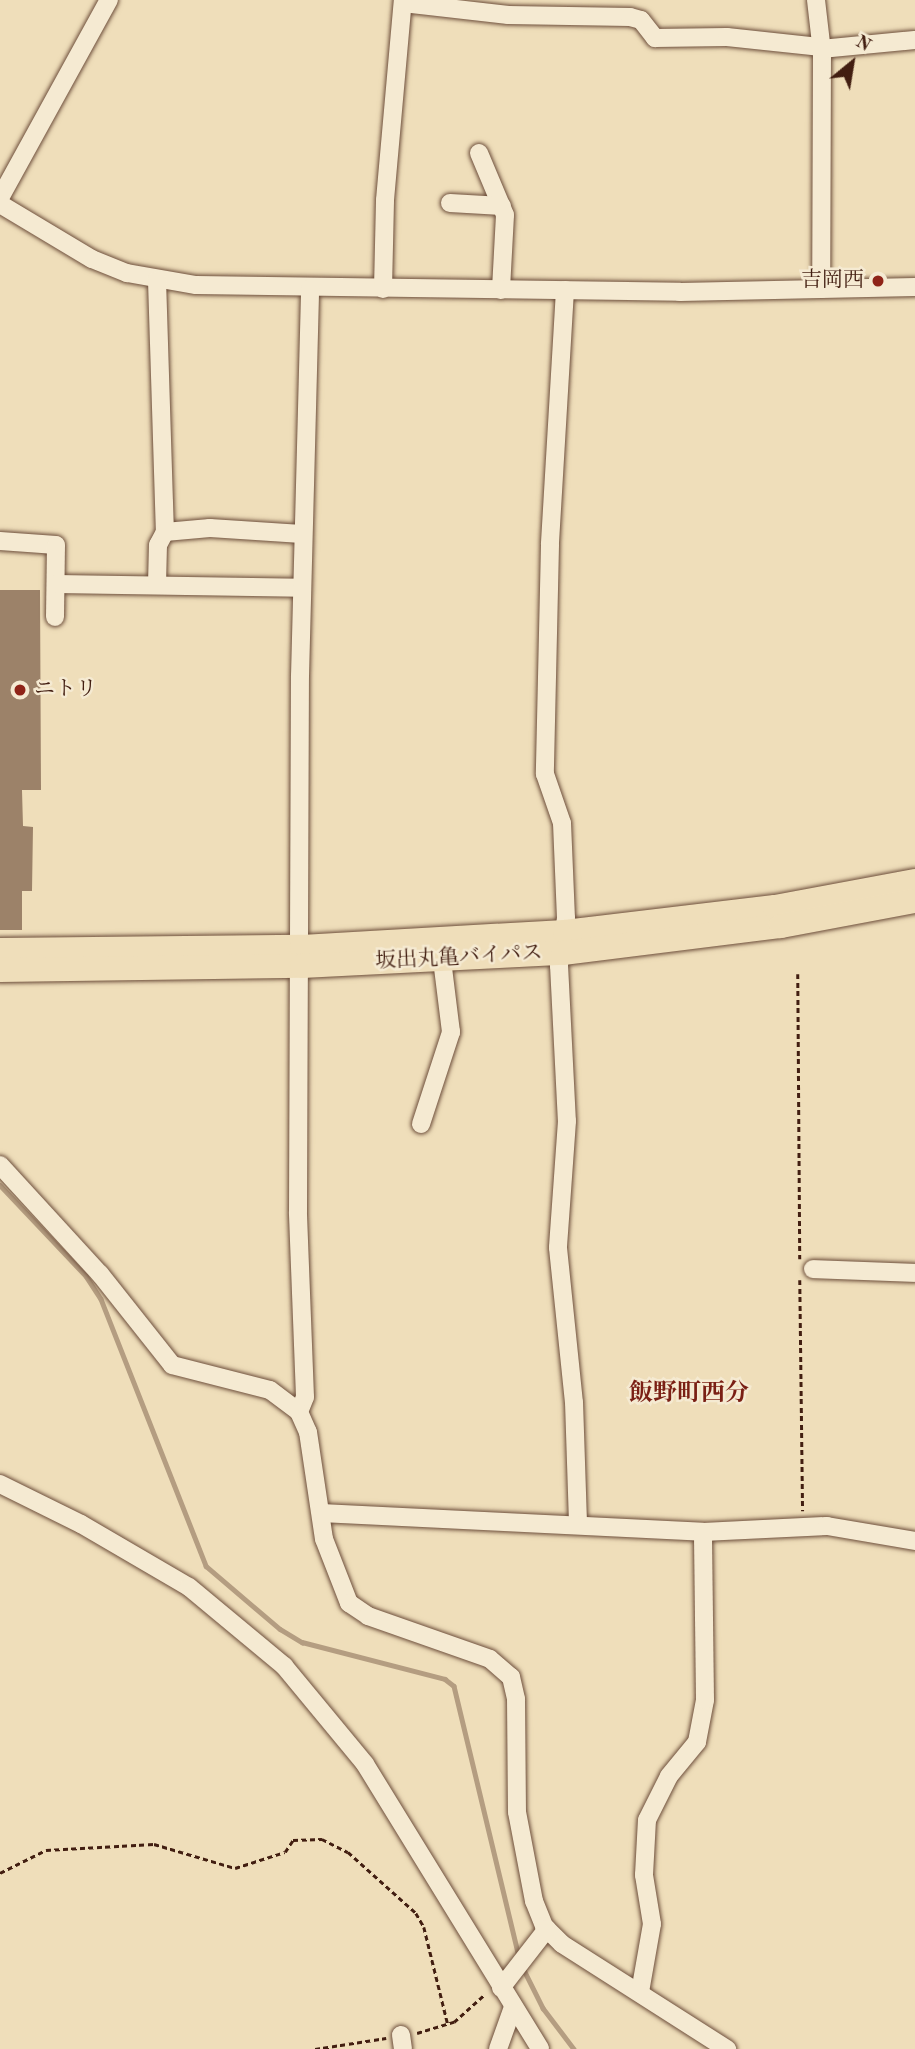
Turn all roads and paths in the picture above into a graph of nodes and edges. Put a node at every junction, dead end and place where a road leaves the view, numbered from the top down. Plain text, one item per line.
1 (110, 0) edge
2 (816, 0) edge
3 (403, 1) edge
4 (915, 40) edge
5 (821, 48) junction
6 (479, 153) dead end
7 (0, 198) edge
8 (450, 203) dead end
9 (0, 204) edge
10 (502, 206) junction
11 (157, 280) junction
12 (915, 287) edge
13 (310, 288) junction
14 (383, 289) junction
15 (821, 289) junction
16 (501, 290) junction
17 (565, 290) junction
18 (165, 532) junction
19 (302, 534) junction
20 (0, 541) edge
21 (56, 584) junction
22 (157, 586) junction
23 (301, 588) junction
24 (55, 617) dead end
25 (915, 881) edge
26 (915, 901) edge
27 (565, 934) junction
28 (0, 950) edge
29 (302, 956) junction
30 (442, 960) junction
31 (0, 970) edge
32 (798, 974) dead end
33 (421, 1124) dead end
34 (0, 1165) edge
35 (813, 1269) dead end
36 (915, 1273) edge
37 (299, 1412) junction
38 (2, 1488) edge
39 (321, 1513) junction
40 (578, 1523) junction
41 (806, 1528) junction
42 (703, 1532) junction
43 (915, 1541) edge
44 (0, 1873) edge
45 (547, 1929) junction
46 (501, 1988) junction
47 (640, 1992) junction
48 (513, 2007) junction
49 (449, 2025) dead end
50 (498, 2049) edge
51 (540, 2049) edge
52 (727, 2049) edge

1 - 7 street
2 - 5 street
3 - 5 street
3 - 14 street
4 - 5 street
5 - 15 street
6 - 10 street
8 - 10 street
9 - 11 street
10 - 16 street
11 - 13 street
11 - 18 street
12 - 15 street
13 - 14 street
13 - 19 street
14 - 16 street
15 - 17 street
16 - 17 street
17 - 27 street
18 - 19 street
18 - 22 street
19 - 23 street
20 - 21 street
21 - 22 street
21 - 24 street
22 - 23 street
23 - 29 street
25 - 27 highway, 坂出丸亀バイパス
26 - 27 highway, 坂出丸亀バイパス
27 - 29 highway, 坂出丸亀バイパス
27 - 30 highway, 坂出丸亀バイパス
27 - 40 street
28 - 29 highway, 坂出丸亀バイパス
29 - 30 highway, 坂出丸亀バイパス
29 - 31 highway, 坂出丸亀バイパス
29 - 37 street
30 - 33 street
32 - 41 path
34 - 37 street
35 - 36 street
37 - 39 street
38 - 46 street
39 - 40 street
39 - 45 street
40 - 42 street
41 - 42 street
41 - 43 street
42 - 47 street
44 - 49 path
45 - 46 street
45 - 47 street
46 - 48 street
47 - 52 street
48 - 50 street
48 - 51 street

